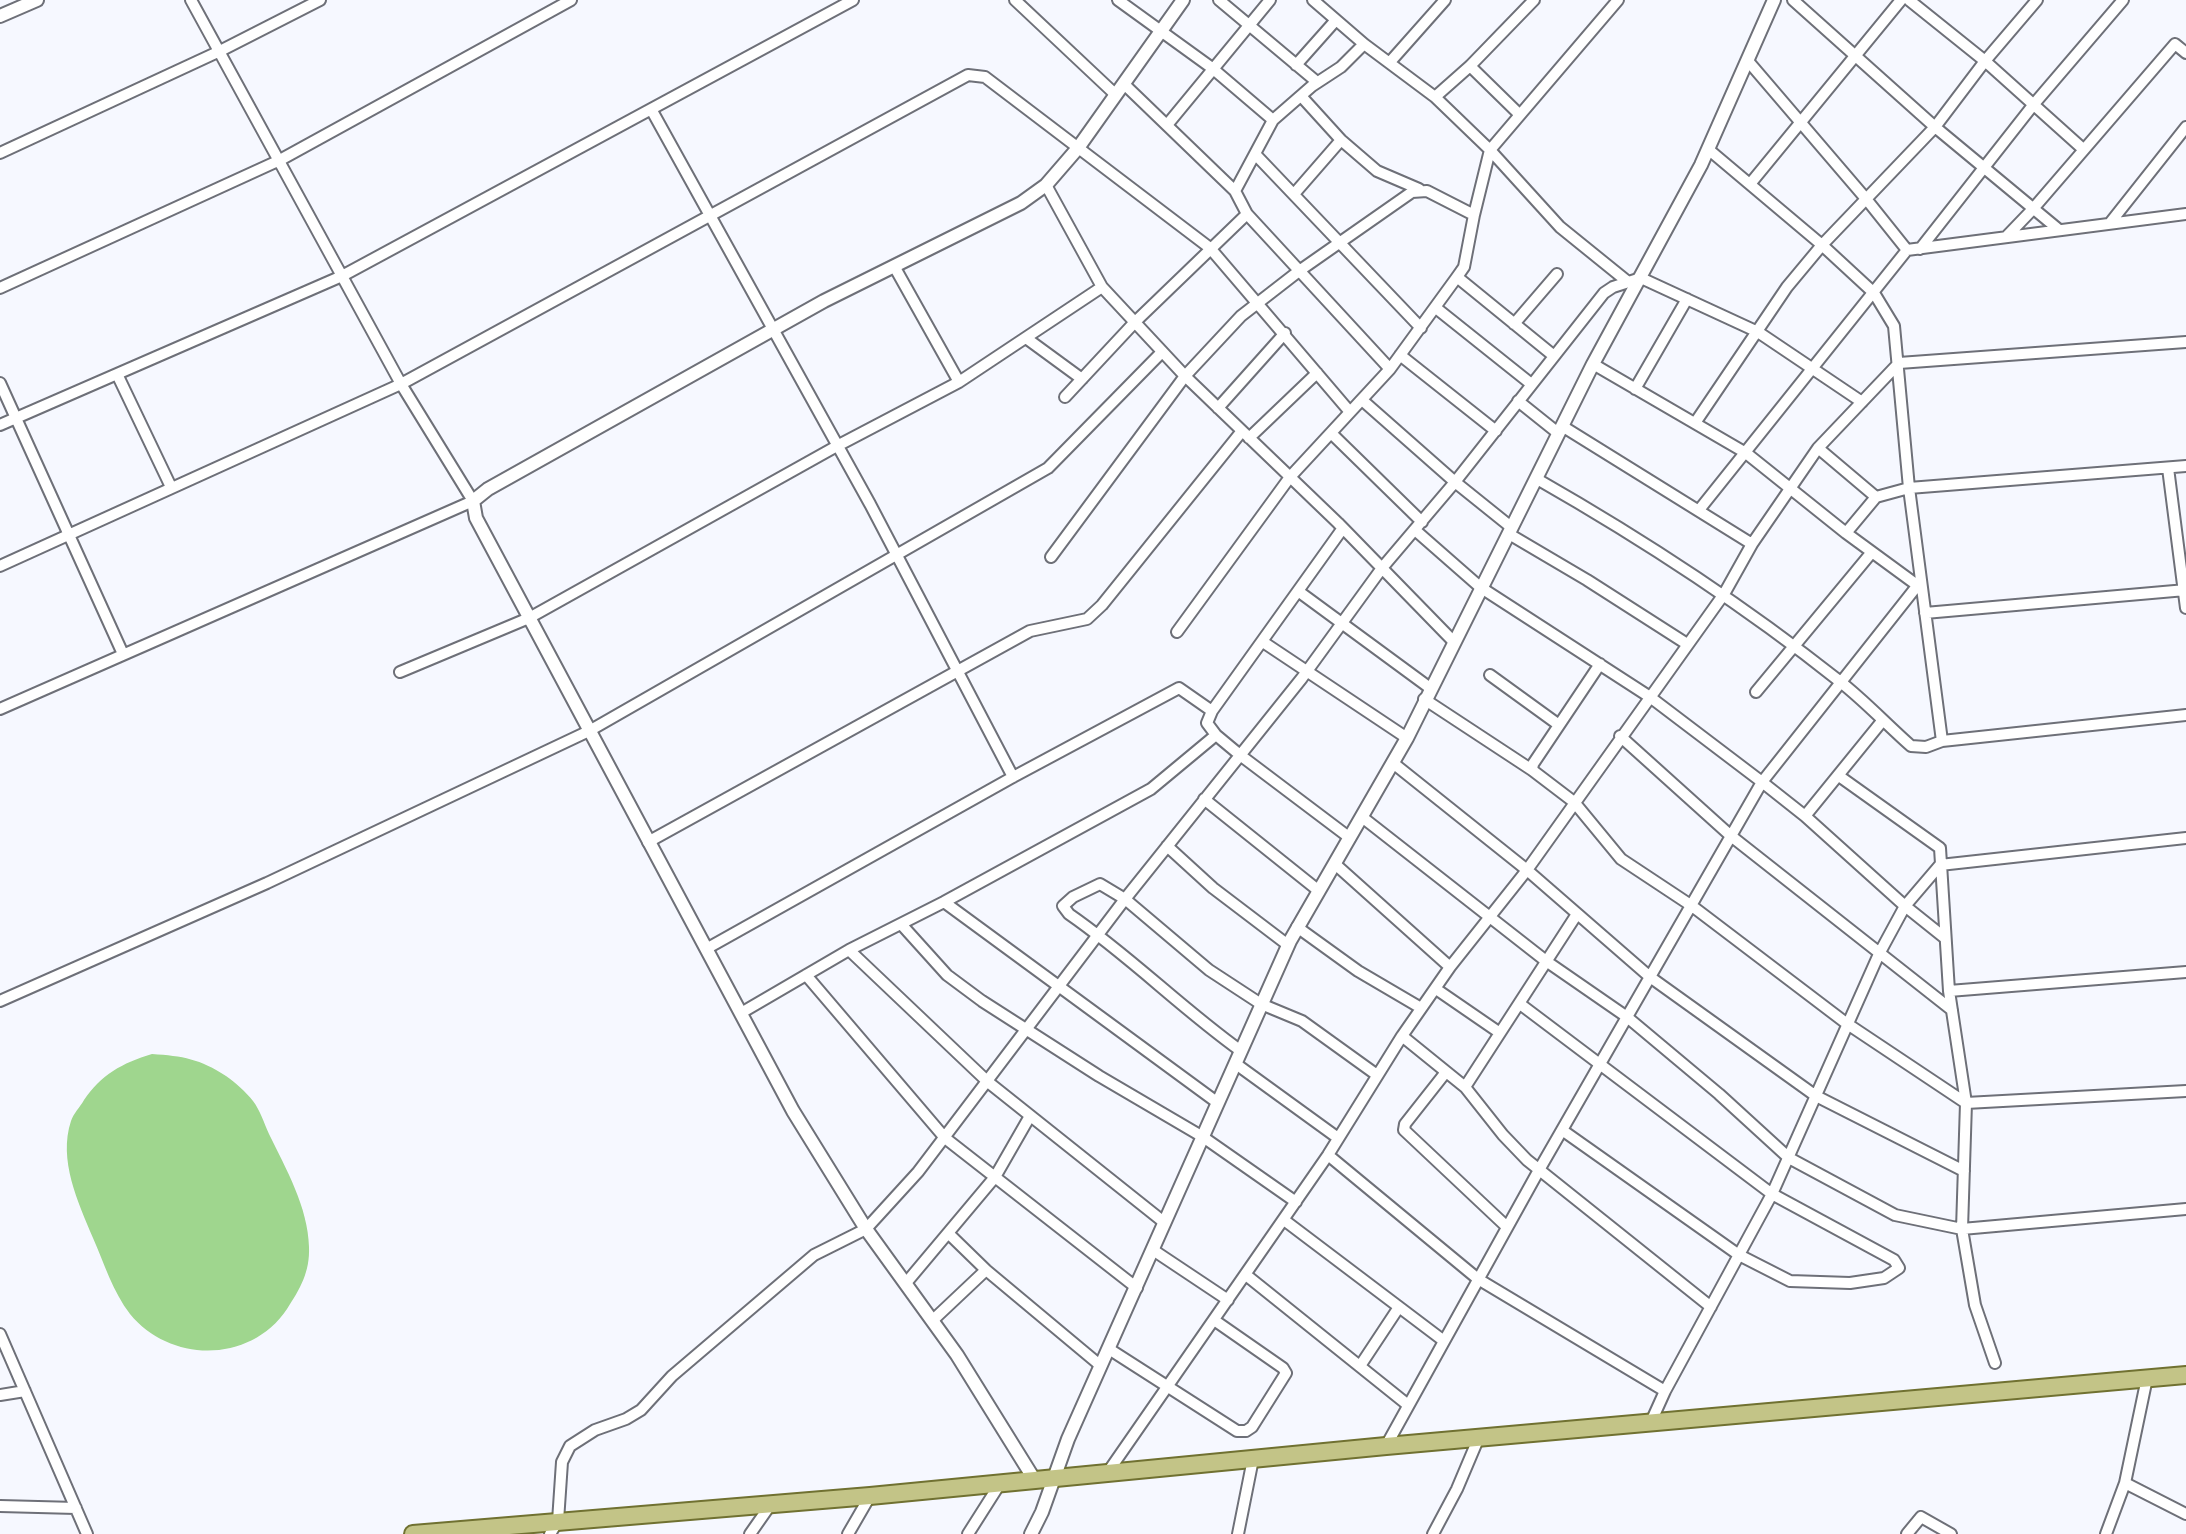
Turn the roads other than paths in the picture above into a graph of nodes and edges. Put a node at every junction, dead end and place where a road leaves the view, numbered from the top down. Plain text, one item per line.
1 (37, 0) edge
2 (191, 0) edge
3 (320, 0) edge
4 (571, 0) edge
5 (853, 0) edge
6 (1015, 0) edge
7 (1118, 0) edge
8 (1183, 0) edge
9 (1219, 0) edge
10 (1270, 0) edge
11 (1313, 0) edge
12 (1445, 0) edge
13 (1534, 0) edge
14 (1774, 0) edge
15 (1793, 0) edge
16 (1901, 0) edge
17 (1909, 0) edge
18 (2123, 0) edge
19 (1614, 1) edge
20 (2030, 3) edge
21 (0, 16) edge
22 (1336, 20) junction
23 (1248, 25) junction
24 (1162, 29) junction
25 (1364, 44) junction
26 (220, 51) junction
27 (2186, 53) edge
28 (1855, 57) junction
29 (1748, 61) junction
30 (1985, 61) junction
31 (1390, 62) junction
32 (1296, 65) junction
33 (1470, 66) junction
34 (1212, 68) junction
35 (1317, 82) junction
36 (1120, 89) junction
37 (1301, 96) junction
38 (1435, 97) junction
39 (2034, 104) junction
40 (651, 109) junction
41 (1519, 114) junction
42 (1273, 120) junction
43 (1801, 124) junction
44 (1167, 125) junction
45 (1935, 127) junction
46 (2186, 127) edge
47 (1341, 140) junction
48 (1078, 148) junction
49 (1708, 149) junction
50 (2083, 149) junction
51 (1490, 150) junction
52 (0, 153) edge
53 (1255, 154) junction
54 (280, 160) junction
55 (1983, 168) junction
56 (1750, 184) junction
57 (1046, 185) junction
58 (1419, 189) junction
59 (1235, 191) junction
60 (1294, 194) junction
61 (1867, 200) junction
62 (2032, 210) junction
63 (1247, 214) junction
64 (2186, 214) edge
65 (709, 215) junction
66 (1474, 215) junction
67 (2110, 223) junction
68 (2058, 229) junction
69 (2007, 236) junction
70 (1341, 243) junction
71 (1822, 245) junction
72 (1210, 248) junction
73 (1920, 249) junction
74 (1907, 250) junction
75 (894, 266) junction
76 (1299, 271) junction
77 (1557, 274) dead end
78 (342, 276) junction
79 (1457, 277) junction
80 (1635, 280) junction
81 (1102, 287) junction
82 (0, 288) edge
83 (1874, 293) junction
84 (1687, 299) junction
85 (1258, 302) junction
86 (1436, 308) junction
87 (1135, 322) junction
88 (1514, 324) junction
89 (1421, 328) junction
90 (771, 330) junction
91 (1758, 332) junction
92 (1285, 333) junction
93 (1026, 338) junction
94 (2186, 342) edge
95 (1162, 352) junction
96 (1400, 355) junction
97 (1554, 356) junction
98 (1899, 363) junction
99 (1593, 364) junction
100 (1813, 367) junction
101 (1390, 369) junction
102 (1317, 373) junction
103 (117, 374) junction
104 (1185, 376) junction
105 (1082, 379) junction
106 (959, 382) junction
107 (0, 383) edge
108 (1530, 383) junction
109 (401, 384) junction
110 (1635, 389) junction
111 (1065, 397) dead end
112 (1362, 400) junction
113 (1518, 401) junction
114 (1862, 402) junction
115 (1218, 408) junction
116 (1350, 412) junction
117 (15, 418) junction
118 (1695, 423) junction
119 (0, 425) edge
120 (1560, 430) junction
121 (1496, 431) junction
122 (1331, 433) junction
123 (1246, 435) junction
124 (837, 446) junction
125 (1818, 448) junction
126 (1746, 453) junction
127 (2186, 466) edge
128 (2168, 468) junction
129 (1290, 477) junction
130 (1537, 479) junction
131 (1455, 482) junction
132 (171, 487) junction
133 (1909, 488) junction
134 (1790, 489) junction
135 (1876, 497) junction
136 (473, 501) junction
137 (1699, 510) junction
138 (1419, 526) junction
139 (1343, 528) junction
140 (1510, 531) junction
141 (1846, 533) junction
142 (70, 534) junction
143 (1752, 544) junction
144 (1872, 552) junction
145 (894, 555) junction
146 (1051, 557) dead end
147 (0, 566) edge
148 (1382, 568) junction
149 (1919, 583) junction
150 (1480, 587) junction
151 (2185, 590) edge
152 (1298, 591) junction
153 (1724, 594) junction
154 (2186, 608) edge
155 (1925, 613) junction
156 (529, 618) junction
157 (1343, 622) junction
158 (1177, 632) dead end
159 (1263, 642) junction
160 (1454, 642) junction
161 (1687, 644) junction
162 (1794, 647) junction
163 (123, 654) junction
164 (1600, 664) junction
165 (1308, 670) junction
166 (400, 672) dead end
167 (956, 672) junction
168 (1490, 675) dead end
169 (1839, 681) junction
170 (1756, 692) dead end
171 (1427, 694) junction
172 (1650, 697) junction
173 (0, 709) edge
174 (1212, 711) junction
175 (2186, 715) edge
176 (1883, 720) junction
177 (1559, 725) junction
178 (589, 731) junction
179 (1216, 735) junction
180 (1620, 736) junction
181 (1407, 738) junction
182 (1942, 741) junction
183 (1240, 755) junction
184 (1393, 763) junction
185 (1532, 770) junction
186 (1839, 776) junction
187 (1013, 777) junction
188 (1762, 782) junction
189 (1204, 799) junction
190 (1574, 802) junction
191 (1805, 816) junction
192 (1362, 817) junction
193 (1731, 836) junction
194 (1350, 838) junction
195 (2186, 838) edge
196 (648, 842) junction
197 (1167, 846) junction
198 (1335, 864) junction
199 (1940, 865) junction
200 (1527, 870) junction
201 (1319, 891) junction
202 (1125, 899) junction
203 (944, 902) junction
204 (1692, 906) junction
205 (1905, 906) junction
206 (1577, 914) junction
207 (1488, 917) junction
208 (901, 924) junction
209 (1297, 927) junction
210 (1100, 935) junction
211 (1945, 938) junction
212 (1288, 945) junction
213 (706, 949) junction
214 (849, 950) junction
215 (1879, 954) junction
216 (1546, 961) junction
217 (1450, 967) junction
218 (2186, 972) edge
219 (806, 975) junction
220 (1650, 977) junction
221 (1059, 988) junction
222 (1436, 989) junction
223 (1949, 991) junction
224 (0, 1001) edge
225 (1261, 1004) junction
226 (1520, 1004) junction
227 (1421, 1008) junction
228 (1952, 1010) junction
229 (741, 1013) junction
230 (1627, 1017) junction
231 (1846, 1023) junction
232 (1028, 1029) junction
233 (1500, 1033) junction
234 (1402, 1036) junction
235 (1241, 1051) junction
236 (1236, 1064) junction
237 (1599, 1066) junction
238 (1446, 1072) junction
239 (1377, 1075) junction
240 (988, 1082) junction
241 (1465, 1087) junction
242 (2186, 1091) edge
243 (1816, 1096) junction
244 (1218, 1103) junction
245 (1966, 1103) junction
246 (1030, 1116) junction
247 (1562, 1130) junction
248 (1203, 1137) junction
249 (945, 1138) junction
250 (1338, 1138) junction
251 (1328, 1155) junction
252 (1789, 1158) junction
253 (1539, 1170) junction
254 (1964, 1171) junction
255 (995, 1177) junction
256 (1772, 1194) junction
257 (1296, 1202) junction
258 (2186, 1209) edge
259 (1284, 1220) junction
260 (1165, 1223) junction
261 (1507, 1227) junction
262 (866, 1229) junction
263 (1962, 1229) junction
264 (948, 1233) junction
265 (1153, 1250) junction
266 (1739, 1255) junction
267 (986, 1270) junction
268 (1246, 1275) junction
269 (1478, 1279) junction
270 (906, 1283) junction
271 (1137, 1288) junction
272 (1228, 1300) junction
273 (1399, 1307) junction
274 (1711, 1307) junction
275 (933, 1320) junction
276 (1214, 1320) junction
277 (0, 1334) edge
278 (1444, 1341) junction
279 (1109, 1349) junction
280 (1995, 1363) dead end
281 (1101, 1366) junction
282 (1360, 1366) junction
283 (2186, 1375) edge
284 (2147, 1378) junction
285 (1168, 1387) junction
286 (25, 1391) junction
287 (1665, 1391) junction
288 (0, 1395) edge
289 (1408, 1405) junction
290 (1651, 1422) junction
291 (1479, 1437) junction
292 (1386, 1446) junction
293 (1253, 1459) junction
294 (1108, 1472) junction
295 (1055, 1477) junction
296 (1034, 1479) junction
297 (1001, 1482) junction
298 (2125, 1483) junction
299 (870, 1496) junction
300 (772, 1503) junction
301 (0, 1506) edge
302 (76, 1508) junction
303 (2186, 1514) edge
304 (554, 1528) edge
305 (457, 1532) edge
306 (87, 1534) edge
307 (413, 1534) edge
308 (750, 1534) edge
309 (848, 1534) edge
310 (968, 1534) edge
311 (1031, 1534) edge
312 (1238, 1534) edge
313 (1433, 1534) edge
314 (1907, 1534) edge
315 (1951, 1534) edge
316 (2106, 1534) edge

1 - 21 street
2 - 26 street
3 - 26 street
4 - 54 street
5 - 40 street
6 - 36 street
7 - 24 street
8 - 24 street
9 - 23 street
10 - 23 street
11 - 22 street
12 - 31 street
13 - 33 street
14 - 29 street
15 - 28 street
16 - 28 street
17 - 30 street
18 - 39 street
19 - 41 street
20 - 30 street
22 - 25 street
22 - 32 street
23 - 32 street
23 - 34 street
24 - 34 street
24 - 36 street
25 - 31 street
25 - 35 street
26 - 52 street
26 - 54 street
27 - 50 street
28 - 43 street
28 - 45 street
29 - 43 street
29 - 49 street
30 - 39 street
30 - 45 street
31 - 38 street
32 - 35 street
33 - 38 street
33 - 41 street
34 - 42 street
34 - 44 street
35 - 37 street
36 - 44 street
36 - 48 street
37 - 42 street
37 - 47 street
38 - 51 street
39 - 50 street
39 - 55 street
40 - 65 street
40 - 78 street
41 - 51 street
42 - 53 street
43 - 56 street
43 - 61 street
44 - 59 street
45 - 55 street
45 - 61 street
46 - 67 street
47 - 58 street
47 - 60 street
48 - 57 street
48 - 65 street
48 - 72 street
49 - 56 street
49 - 80 street
50 - 62 street
51 - 66 street
51 - 80 street
53 - 59 street
53 - 60 street
54 - 78 street
54 - 82 street
55 - 62 street
55 - 73 street
56 - 71 street
57 - 75 street
57 - 81 street
58 - 66 street
58 - 70 street
59 - 63 street
60 - 70 street
61 - 71 street
61 - 74 street
62 - 68 street
62 - 69 street
63 - 72 street
63 - 76 street
64 - 67 street
65 - 90 street
65 - 109 street
66 - 79 street
67 - 68 street
68 - 69 street
69 - 73 street
70 - 76 street
70 - 89 street
71 - 83 street
71 - 91 street
72 - 85 street
72 - 87 street
73 - 74 street
74 - 83 street
75 - 90 street
75 - 106 street
76 - 85 street
76 - 101 street
77 - 88 street
78 - 103 street
78 - 109 street
79 - 86 street
79 - 88 street
80 - 84 street
80 - 97 street
80 - 99 street
81 - 87 street
81 - 93 street
83 - 98 street
83 - 100 street
84 - 91 street
84 - 110 street
85 - 92 street
85 - 104 street
86 - 89 street
86 - 108 street
87 - 95 street
87 - 105 street
88 - 97 street
89 - 96 street
90 - 124 street
90 - 136 street
91 - 100 street
91 - 118 street
92 - 102 street
92 - 115 street
93 - 105 street
93 - 106 street
94 - 98 street
95 - 104 street
95 - 145 street
96 - 101 street
96 - 121 street
97 - 108 street
98 - 114 street
98 - 133 street
99 - 110 street
99 - 120 street
100 - 114 street
100 - 126 street
101 - 112 street
102 - 116 street
102 - 123 street
103 - 117 street
103 - 132 street
104 - 115 street
104 - 146 street
105 - 111 street
106 - 124 street
107 - 117 street
108 - 113 street
109 - 132 street
109 - 136 street
110 - 118 street
112 - 116 street
112 - 131 street
113 - 120 street
113 - 121 street
114 - 125 street
115 - 123 street
116 - 122 street
117 - 119 street
117 - 142 street
118 - 126 street
120 - 130 street
120 - 137 street
121 - 131 street
122 - 129 street
122 - 138 street
123 - 129 street
123 - 167 street
124 - 145 street
124 - 156 street
125 - 134 street
125 - 135 street
126 - 134 street
126 - 137 street
127 - 128 street
128 - 133 street
128 - 151 street
129 - 139 street
129 - 158 street
130 - 140 street
130 - 153 street
131 - 138 street
131 - 140 street
132 - 142 street
133 - 135 street
133 - 149 street
134 - 141 street
134 - 143 street
135 - 141 street
136 - 156 street
136 - 163 street
137 - 143 street
138 - 148 street
138 - 150 street
139 - 148 street
139 - 152 street
140 - 150 street
140 - 161 street
141 - 144 street
142 - 147 street
142 - 163 street
143 - 153 street
144 - 149 street
144 - 162 street
145 - 167 street
145 - 178 street
148 - 157 street
148 - 160 street
149 - 155 street
149 - 169 street
150 - 160 street
150 - 164 street
151 - 154 street
151 - 155 street
152 - 157 street
152 - 159 street
153 - 161 street
153 - 162 street
155 - 182 street
156 - 166 street
156 - 178 street
157 - 165 street
157 - 171 street
159 - 165 street
159 - 174 street
160 - 171 street
161 - 172 street
162 - 169 street
162 - 170 street
163 - 173 street
164 - 172 street
164 - 177 street
165 - 181 street
165 - 183 street
167 - 187 street
167 - 196 street
168 - 177 street
169 - 176 street
169 - 188 street
171 - 181 street
171 - 185 street
172 - 180 street
172 - 188 street
174 - 179 street
174 - 187 street
175 - 182 street
176 - 182 street
176 - 186 street
177 - 185 street
178 - 196 street
178 - 224 street
179 - 183 street
179 - 203 street
180 - 190 street
180 - 193 street
181 - 184 street
183 - 189 street
183 - 194 street
184 - 192 street
184 - 200 street
185 - 190 street
186 - 191 street
186 - 199 street
187 - 213 street
188 - 191 street
188 - 193 street
189 - 197 street
189 - 201 street
190 - 200 street
190 - 204 street
191 - 205 street
192 - 194 street
192 - 207 street
193 - 204 street
193 - 215 street
194 - 198 street
195 - 199 street
196 - 213 street
197 - 202 street
197 - 212 street
198 - 201 street
198 - 217 street
199 - 205 street
199 - 211 street
200 - 206 street
200 - 207 street
201 - 209 street
202 - 210 street
202 - 210 street
202 - 225 street
203 - 208 street
203 - 221 street
204 - 220 street
204 - 231 street
205 - 211 street
205 - 215 street
206 - 216 street
206 - 220 street
207 - 216 street
207 - 217 street
208 - 214 street
208 - 232 street
209 - 212 street
209 - 227 street
210 - 221 street
210 - 235 street
211 - 223 street
212 - 225 street
213 - 229 street
214 - 219 street
214 - 240 street
215 - 228 street
215 - 231 street
216 - 226 street
216 - 230 street
217 - 222 street
218 - 223 street
219 - 229 street
219 - 249 street
220 - 230 street
220 - 243 street
221 - 232 street
221 - 244 street
222 - 227 street
222 - 233 street
223 - 228 street
225 - 235 street
225 - 239 street
226 - 233 street
226 - 237 street
227 - 234 street
228 - 245 street
229 - 262 street
230 - 237 street
230 - 252 street
231 - 243 street
231 - 245 street
232 - 240 street
232 - 248 street
233 - 241 street
234 - 238 street
234 - 239 street
235 - 236 street
236 - 244 street
236 - 250 street
237 - 247 street
237 - 256 street
238 - 241 street
238 - 261 street
239 - 250 street
240 - 246 street
240 - 249 street
241 - 253 street
242 - 245 street
243 - 252 street
243 - 254 street
244 - 248 street
245 - 254 street
246 - 255 street
246 - 260 street
247 - 253 street
247 - 266 street
248 - 257 street
248 - 260 street
249 - 255 street
249 - 262 street
250 - 251 street
251 - 257 street
251 - 269 street
252 - 256 street
252 - 263 street
253 - 261 street
253 - 274 street
254 - 263 street
255 - 264 street
255 - 271 street
256 - 266 street
256 - 266 street
257 - 259 street
258 - 263 street
259 - 268 street
259 - 273 street
260 - 265 street
261 - 269 street
262 - 270 street
262 - 304 street
263 - 280 street
264 - 267 street
264 - 270 street
265 - 271 street
265 - 272 street
266 - 274 street
267 - 275 street
267 - 281 street
268 - 272 street
268 - 282 street
269 - 278 street
269 - 287 street
270 - 275 street
271 - 279 street
272 - 276 street
273 - 278 street
273 - 282 street
274 - 287 street
275 - 296 street
276 - 285 street
276 - 285 street
277 - 286 street
278 - 289 street
279 - 281 street
279 - 285 street
281 - 295 street
282 - 289 street
283 - 284 main road
284 - 290 main road
284 - 298 street
285 - 294 street
286 - 288 street
286 - 302 street
287 - 290 street
289 - 292 street
290 - 291 main road
291 - 292 main road
291 - 313 street
292 - 293 main road
293 - 294 main road
293 - 312 street
294 - 295 main road
295 - 296 main road
295 - 311 street
296 - 297 main road
297 - 299 main road
297 - 310 street
298 - 303 street
298 - 316 street
299 - 300 main road
299 - 309 street
300 - 304 main road
300 - 308 street
301 - 302 street
302 - 306 street
304 - 305 main road
305 - 307 main road
314 - 315 street

